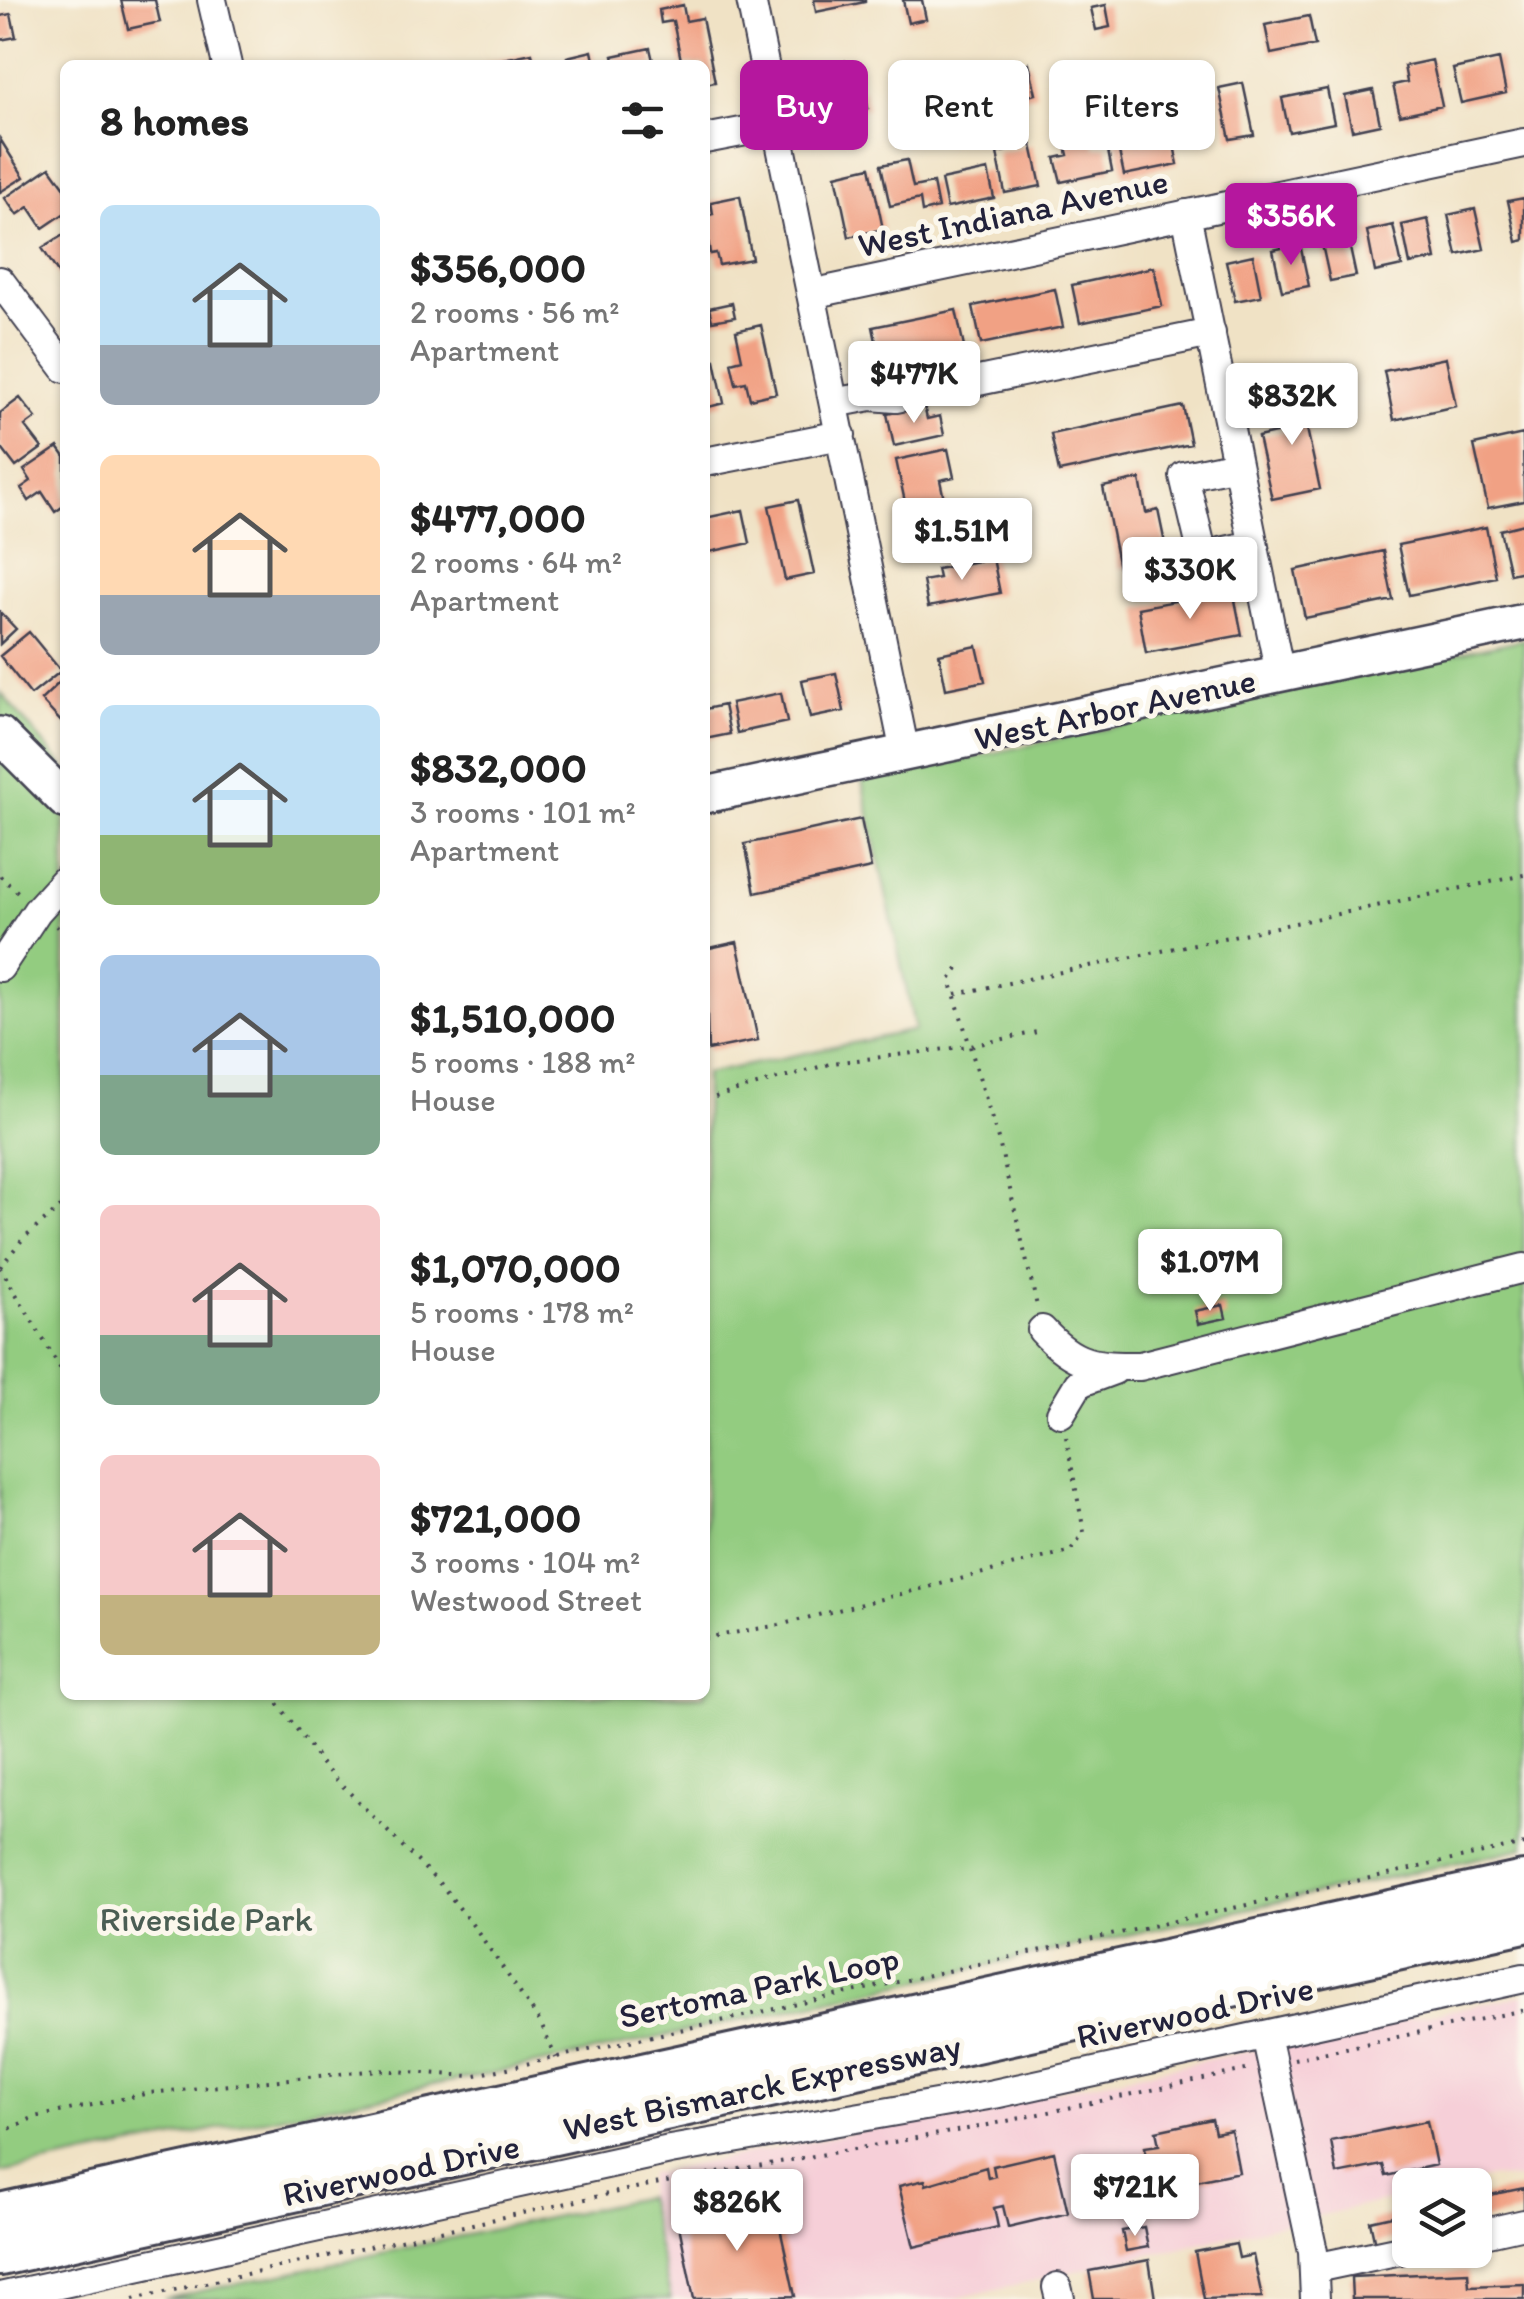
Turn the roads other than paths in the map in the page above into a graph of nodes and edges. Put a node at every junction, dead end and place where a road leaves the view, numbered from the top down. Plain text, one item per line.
1 (212, 0) edge
2 (751, 0) edge
3 (226, 60) edge
4 (764, 60) edge
5 (740, 133) edge
6 (710, 139) edge
7 (1524, 143) edge
8 (783, 150) edge
9 (1186, 214) junction
10 (0, 281) edge
11 (811, 294) junction
12 (1211, 334) junction
13 (60, 361) edge
14 (834, 403) junction
15 (841, 435) junction
16 (710, 461) edge
17 (1237, 465) junction
18 (1253, 546) junction
19 (1524, 622) edge
20 (1280, 674) junction
21 (0, 735) edge
22 (906, 753) junction
23 (710, 794) edge
24 (60, 795) edge
25 (60, 886) edge
26 (0, 967) edge
27 (1524, 1268) edge
28 (1042, 1330) road end
29 (1140, 1366) junction
30 (1061, 1413) road end
31 (1524, 1882) edge
32 (1524, 1920) edge
33 (1524, 1978) edge
34 (1266, 2035) junction
35 (0, 2215) edge
36 (1524, 2224) edge
37 (1492, 2231) edge
38 (1392, 2252) edge
39 (0, 2254) edge
40 (1315, 2268) junction
41 (0, 2297) edge
42 (1315, 2299) edge

1 - 3 street
2 - 4 street
5 - 6 street
7 - 9 street, West Indiana Avenue
8 - 11 street
9 - 11 street, West Indiana Avenue
9 - 12 street
10 - 13 street
11 - 14 street
12 - 14 street
12 - 17 street
14 - 15 street
15 - 16 street
15 - 22 street
17 - 18 street
17 - 18 street
18 - 20 street
19 - 20 main road, West Arbor Avenue
20 - 22 main road, West Arbor Avenue
21 - 24 main road
22 - 23 main road, West Arbor Avenue
25 - 26 street
27 - 29 street
28 - 29 street
29 - 30 street
31 - 35 highway, West Bismarck Expressway
32 - 39 highway, West Bismarck Expressway
33 - 34 street, Riverwood Drive
34 - 40 street
34 - 41 street, Riverwood Drive
36 - 37 street
38 - 40 street
40 - 42 street

